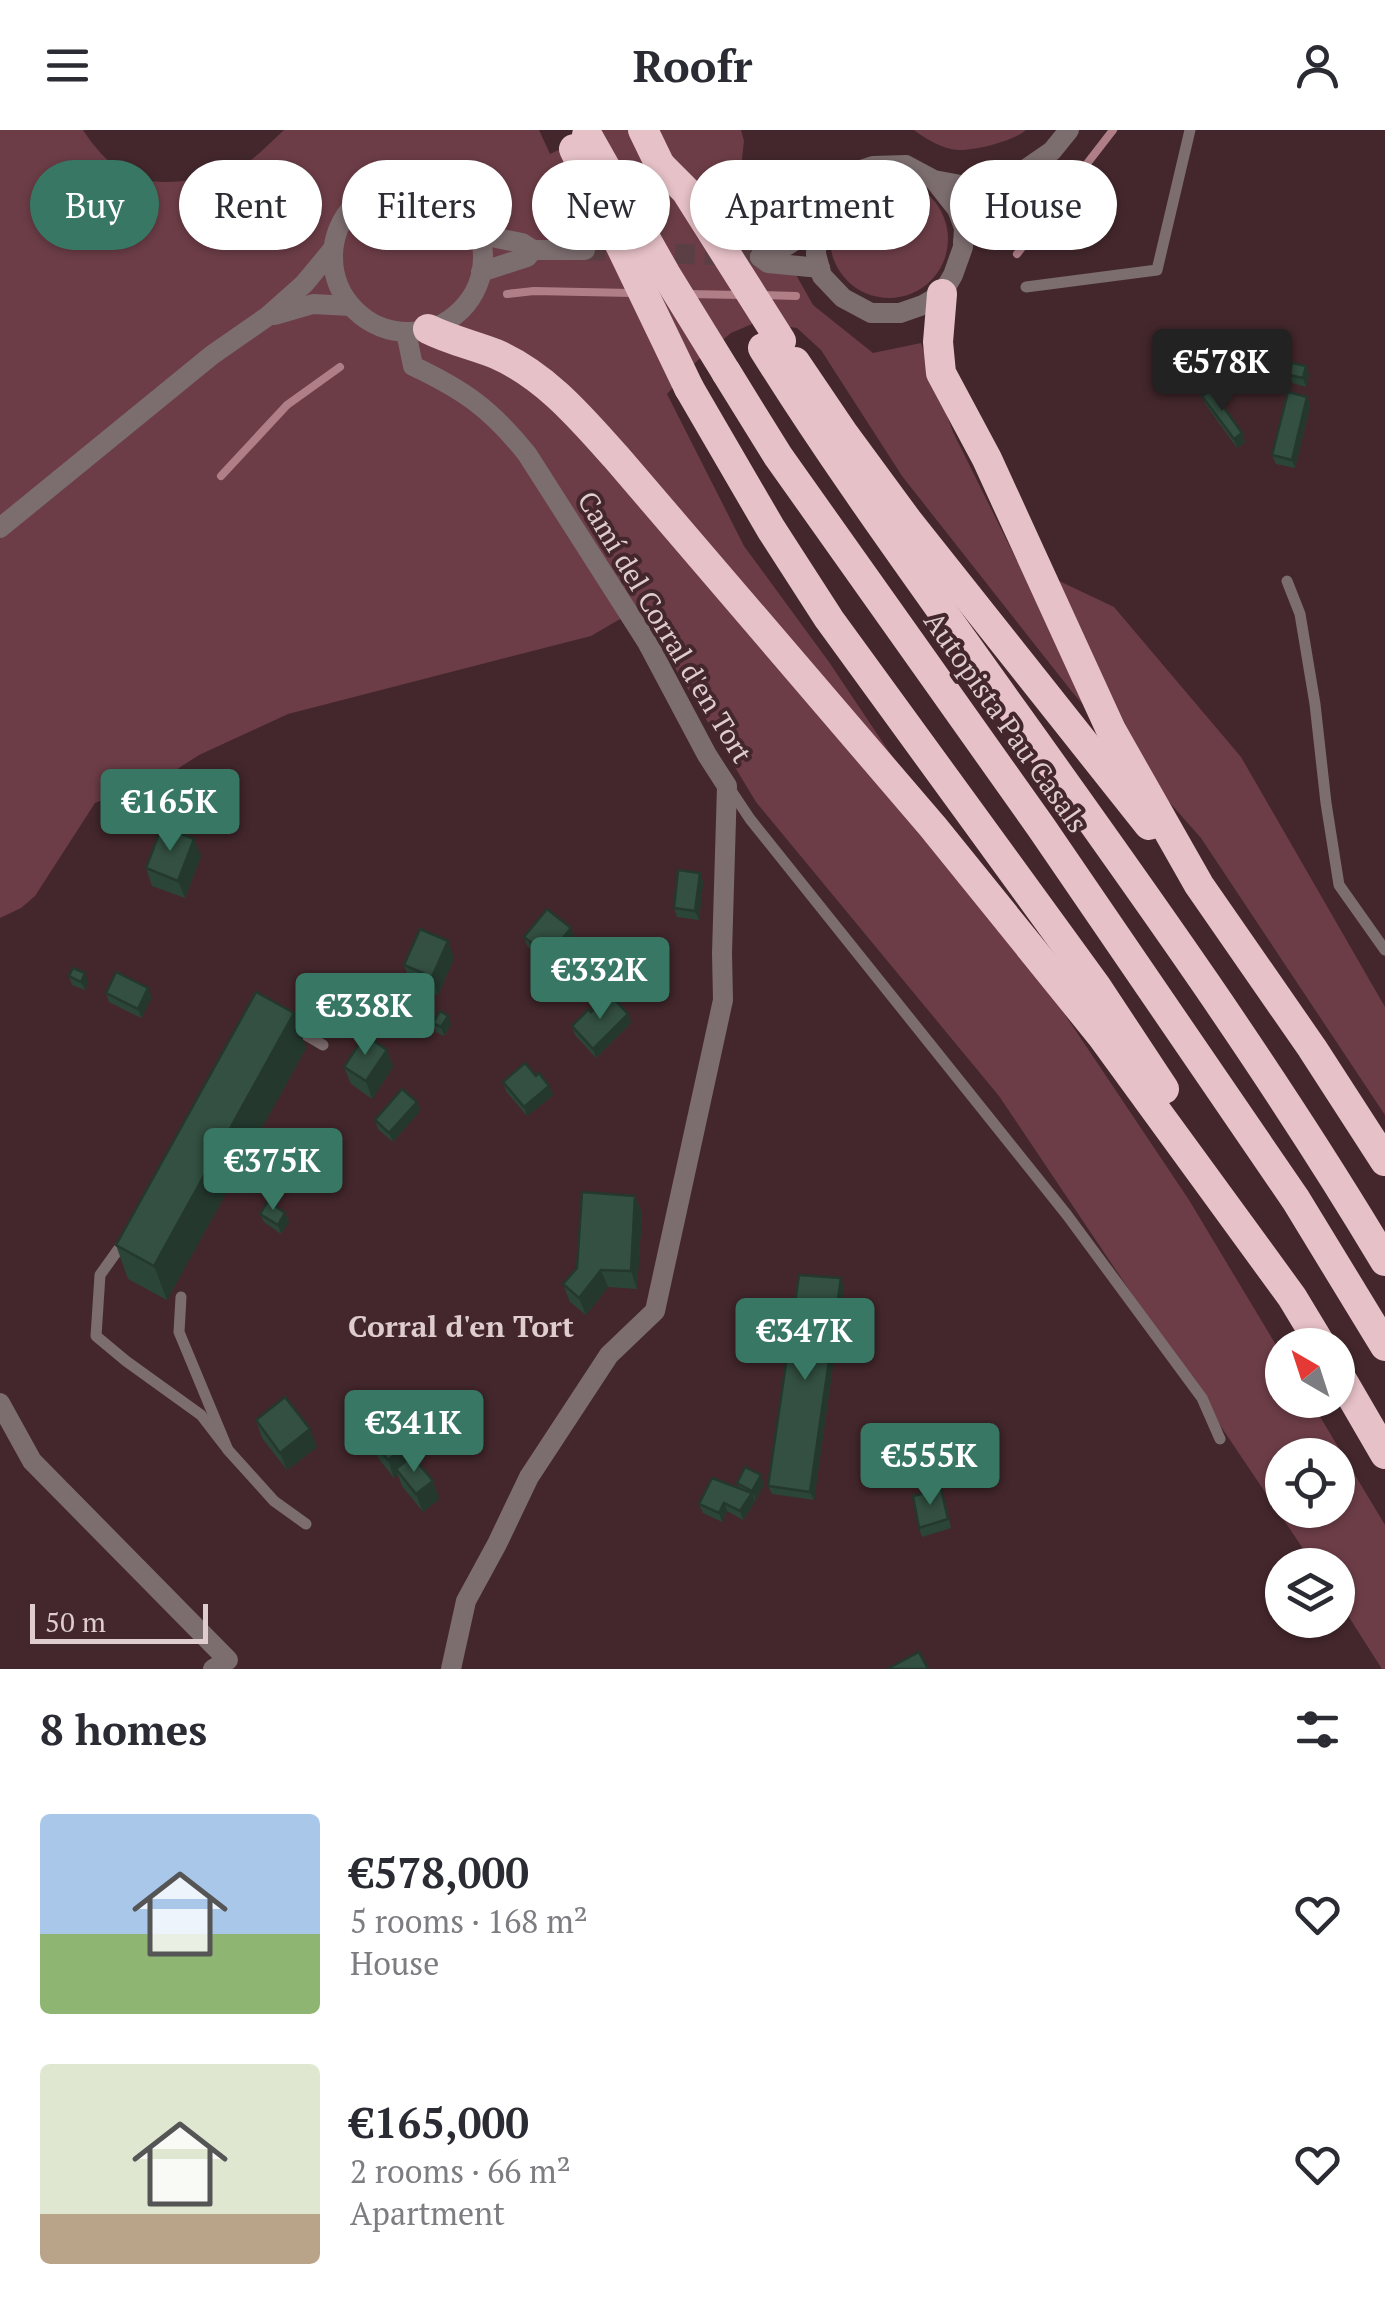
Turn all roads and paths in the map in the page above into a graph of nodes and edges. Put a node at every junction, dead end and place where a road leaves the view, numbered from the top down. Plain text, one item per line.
1 (644, 130) edge
2 (1069, 130) edge
3 (1190, 130) edge
4 (577, 134) edge
5 (1040, 160) edge
6 (930, 178) edge
7 (934, 180) junction
8 (950, 183) edge
9 (950, 200) edge
10 (342, 223) edge
11 (512, 241) edge
12 (333, 249) junction
13 (482, 250) edge
14 (532, 250) joint
15 (775, 250) tunnel mouth
16 (816, 250) edge
17 (960, 250) edge
18 (820, 268) junction
19 (481, 272) junction
20 (1026, 287) dead end
21 (942, 294) junction
22 (350, 306) junction
23 (268, 316) junction
24 (417, 331) junction
25 (772, 345) junction
26 (0, 528) edge
27 (1287, 581) dead end
28 (727, 786) junction
29 (1200, 885) junction
30 (1385, 950) edge
31 (278, 1018) edge
32 (323, 1045) dead end
33 (1385, 1162) edge
34 (130, 1234) edge
35 (1385, 1261) edge
36 (181, 1297) dead end
37 (1292, 1298) junction
38 (1310, 1328) edge
39 (1385, 1346) edge
40 (0, 1402) edge
41 (1355, 1403) edge
42 (1220, 1439) dead end
43 (228, 1450) junction
44 (1385, 1454) edge
45 (306, 1524) dead end
46 (213, 1669) edge
47 (451, 1669) edge

1 - 25 highway, Autopista Pau Casals
2 - 5 street
3 - 20 lane
4 - 37 highway, bridge
4 - 39 highway, Autopista Pau Casals, bridge
6 - 7 street
7 - 8 street
7 - 9 street
10 - 12 street
11 - 14 street
12 - 22 street
12 - 23 street
13 - 19 street
14 - 19 street
15 - 18 street
16 - 18 street
17 - 21 street
18 - 21 street
19 - 24 street
21 - 29 highway
22 - 23 street
22 - 24 street
23 - 26 street
24 - 28 street, Camí del Corral d'en Tort
24 - 37 highway
25 - 29 highway
25 - 35 highway, Autopista Pau Casals
27 - 30 lane
28 - 42 lane
28 - 47 street, Camí del Corral d'en Tort
29 - 33 highway
31 - 32 lane
34 - 43 lane
36 - 43 lane
37 - 38 highway
40 - 46 street
41 - 44 highway
43 - 45 lane

